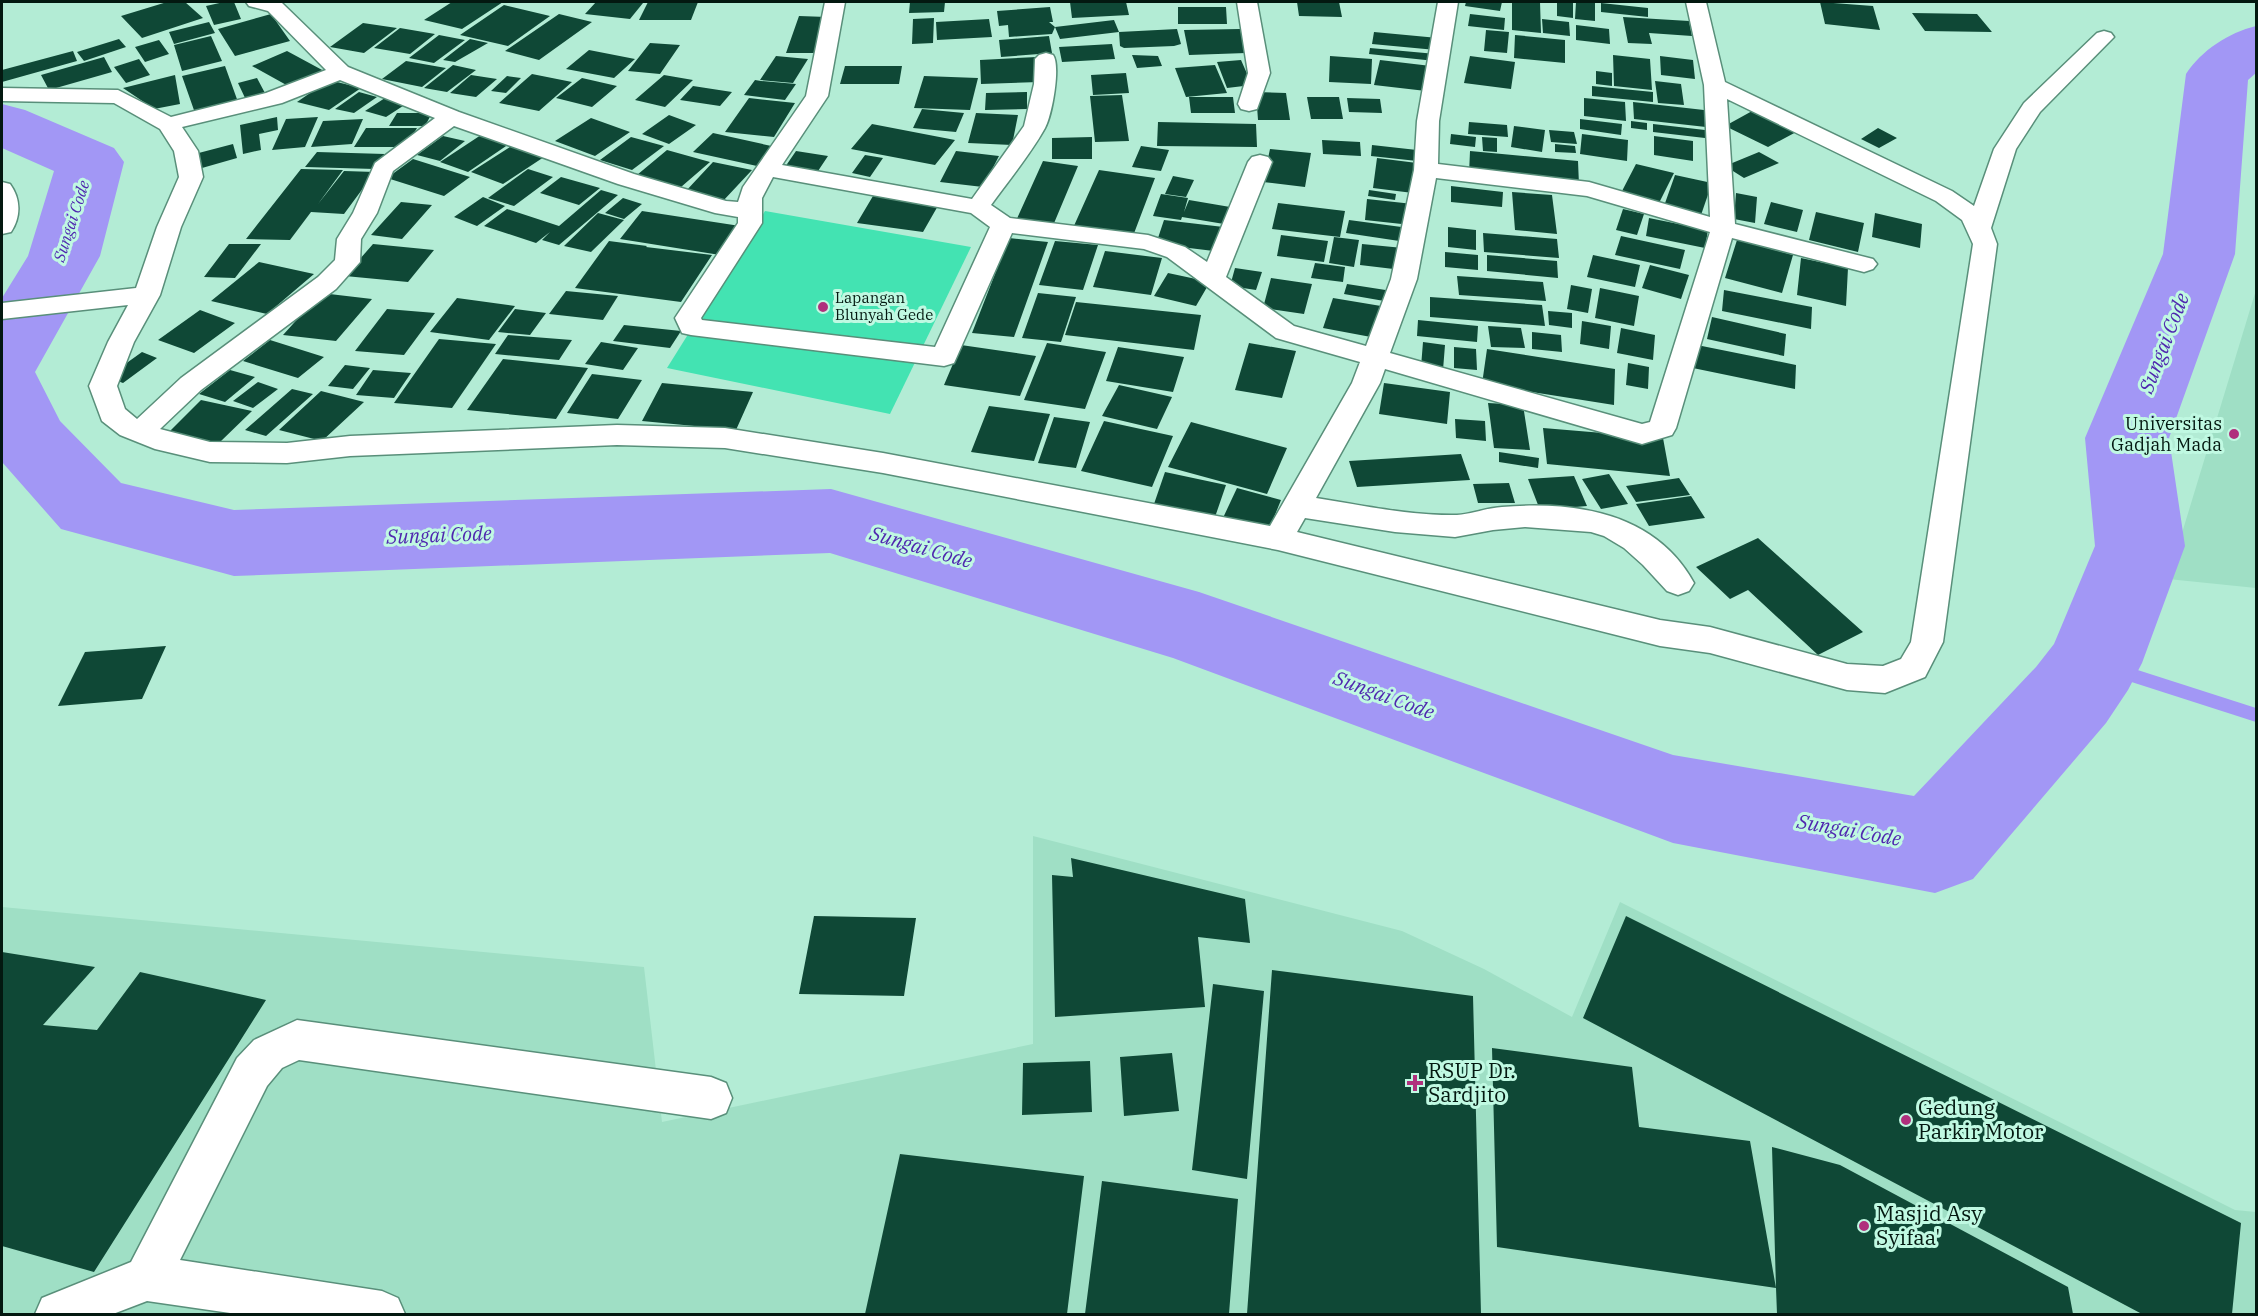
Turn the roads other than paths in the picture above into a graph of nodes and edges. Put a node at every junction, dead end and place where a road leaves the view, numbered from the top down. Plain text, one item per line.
1 (256, 2) edge
2 (836, 2) edge
3 (1246, 2) edge
4 (1448, 2) edge
5 (1696, 2) edge
6 (2104, 37) dead end
7 (1046, 59) dead end
8 (340, 72) junction
9 (1715, 84) junction
10 (2, 94) edge
11 (1249, 104) dead end
12 (451, 117) junction
13 (168, 124) junction
14 (1260, 162) dead end
15 (767, 169) junction
16 (1426, 170) junction
17 (2, 189) edge
18 (978, 207) junction
19 (751, 211) junction
20 (1003, 225) junction
21 (1980, 226) junction
22 (2, 227) edge
23 (1723, 228) junction
24 (1864, 264) dead end
25 (1212, 280) junction
26 (147, 295) junction
27 (2, 311) edge
28 (1375, 358) junction
29 (140, 432) junction
30 (1296, 506) junction
31 (1278, 539) junction
32 (1678, 583) dead end
33 (711, 1098) dead end
34 (147, 1278) junction
35 (58, 1314) edge
36 (382, 1314) edge

1 - 8 street
2 - 15 street
3 - 11 street
4 - 16 street
5 - 9 street
6 - 21 street
7 - 18 street
8 - 12 street
8 - 13 street
9 - 21 street
9 - 23 street
10 - 13 street
12 - 19 street
12 - 29 street
13 - 26 street
14 - 25 street
15 - 18 street
15 - 19 street
16 - 23 street
16 - 28 street
17 - 22 street
18 - 20 street
19 - 20 street
20 - 25 street
21 - 31 street
23 - 24 street
23 - 28 street
25 - 28 street
26 - 27 street
26 - 29 street
28 - 30 street
29 - 31 street
30 - 31 street
30 - 32 street
33 - 34 street
34 - 35 street
34 - 36 street

